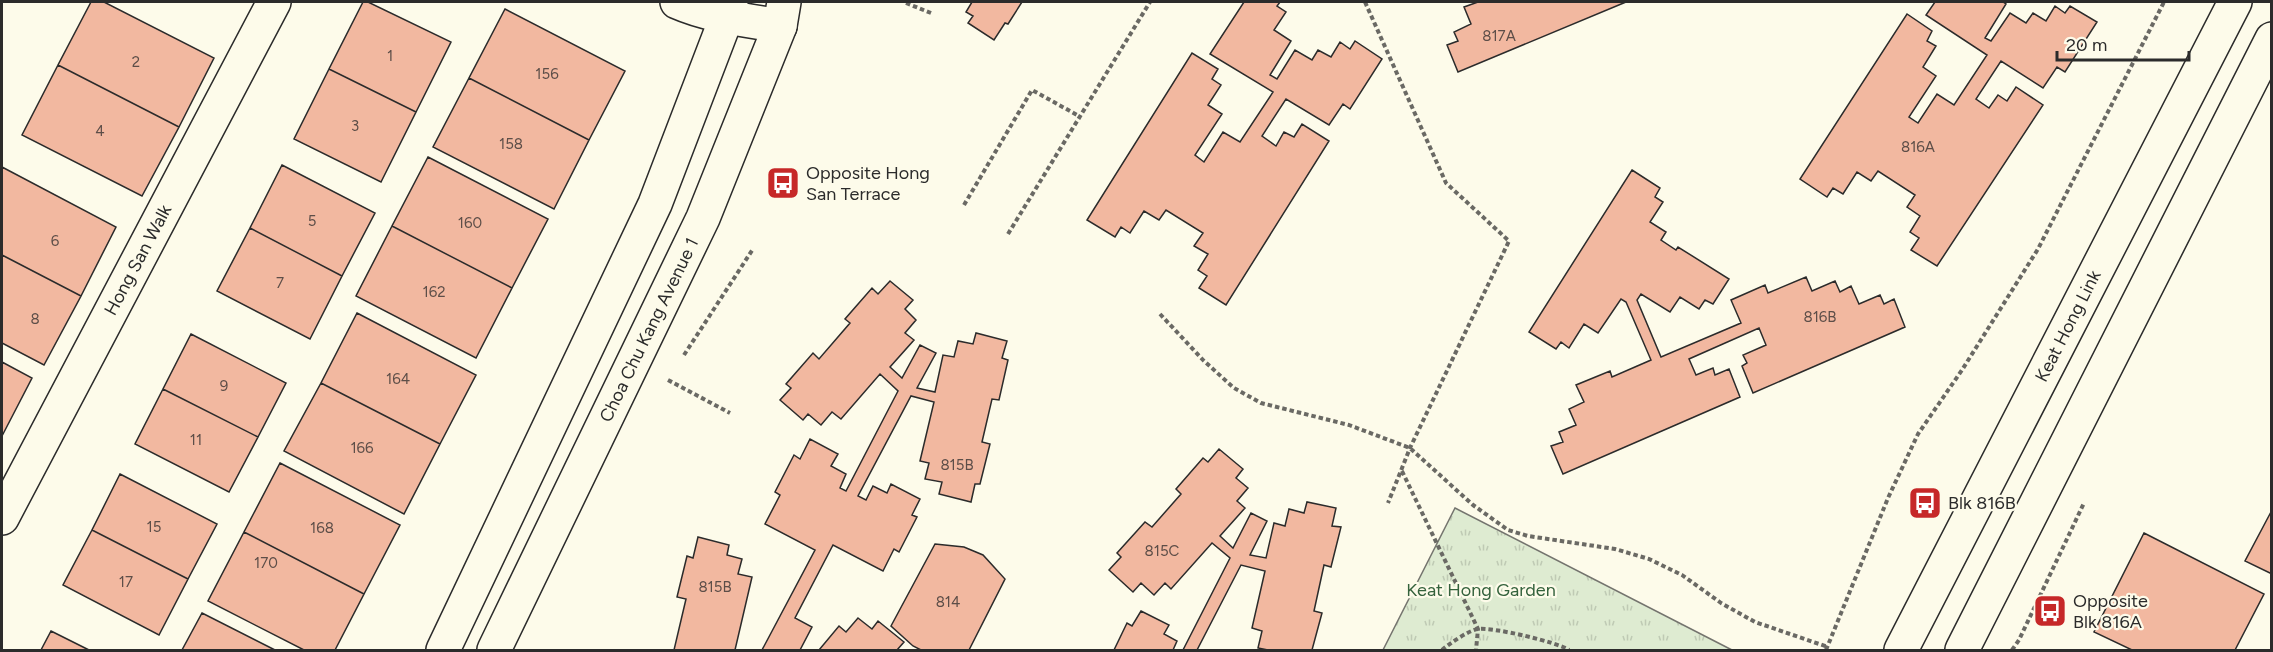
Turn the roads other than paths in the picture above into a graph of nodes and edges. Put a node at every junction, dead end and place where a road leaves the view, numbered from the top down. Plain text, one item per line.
1 (274, 2) edge
2 (677, 2) edge
3 (2235, 2) edge
4 (729, 9) edge
5 (782, 14) edge
6 (2271, 39) edge
7 (2, 518) edge
8 (443, 651) edge
9 (494, 651) edge
10 (1902, 651) edge
11 (1962, 651) edge

1 - 7 street, Hong San Walk
2 - 4 street
3 - 10 street, Keat Hong Link
4 - 5 street
4 - 8 street
5 - 9 street, Choa Chu Kang Avenue 1
6 - 11 street

